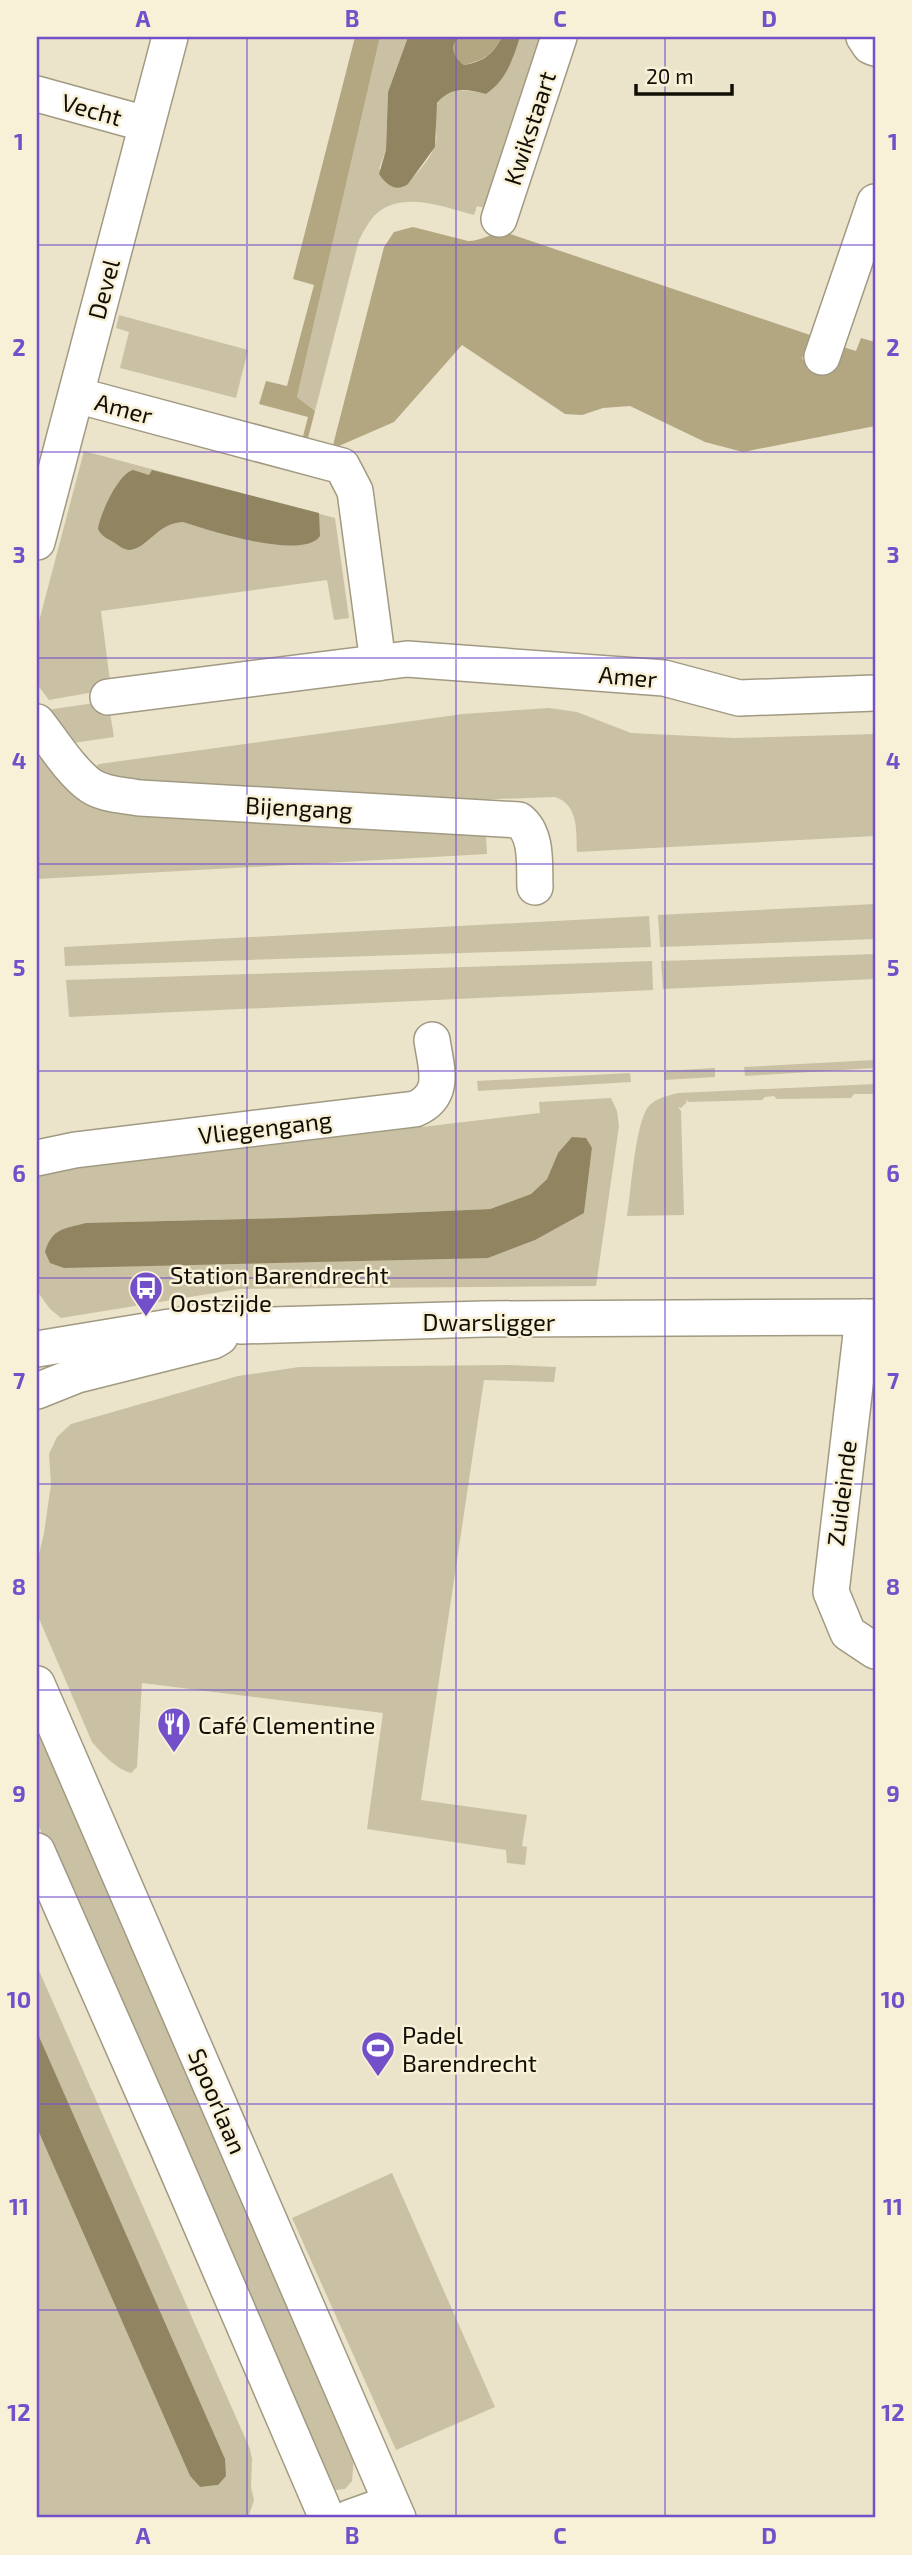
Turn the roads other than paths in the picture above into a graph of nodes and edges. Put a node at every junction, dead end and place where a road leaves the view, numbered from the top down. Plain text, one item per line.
1 (170, 37) edge
2 (559, 37) edge
3 (864, 37) edge
4 (875, 48) edge
5 (37, 94) edge
6 (146, 124) junction
7 (875, 202) edge
8 (499, 219) dead end
9 (822, 357) dead end
10 (76, 396) junction
11 (37, 542) edge
12 (378, 663) junction
13 (875, 693) edge
14 (108, 697) dead end
15 (37, 722) edge
16 (535, 887) dead end
17 (432, 1040) dead end
18 (37, 1158) edge
19 (869, 1317) edge
20 (569, 1320) joint
21 (241, 1326) junction
22 (37, 1349) edge
23 (39, 1385) edge
24 (875, 1651) edge
25 (37, 1684) edge
26 (37, 1851) edge
27 (394, 2510) edge
28 (327, 2518) edge
29 (349, 2518) edge

1 - 6 street, Devel
2 - 8 street, Kwikstaart
3 - 4 street
5 - 6 street, Vecht
6 - 10 street, Devel
7 - 9 street
10 - 11 street, Devel
10 - 12 street, Amer
12 - 13 street, Amer
12 - 14 street, Amer
15 - 16 street, Bijengang
17 - 18 street, Vliegengang
19 - 20 street, Zuideinde
19 - 24 street, Zuideinde
20 - 21 street, Dwarsligger
21 - 22 street, Dwarsligger
21 - 23 street, Dwarsligger
25 - 27 street, Spoorlaan
26 - 28 street
27 - 29 street

